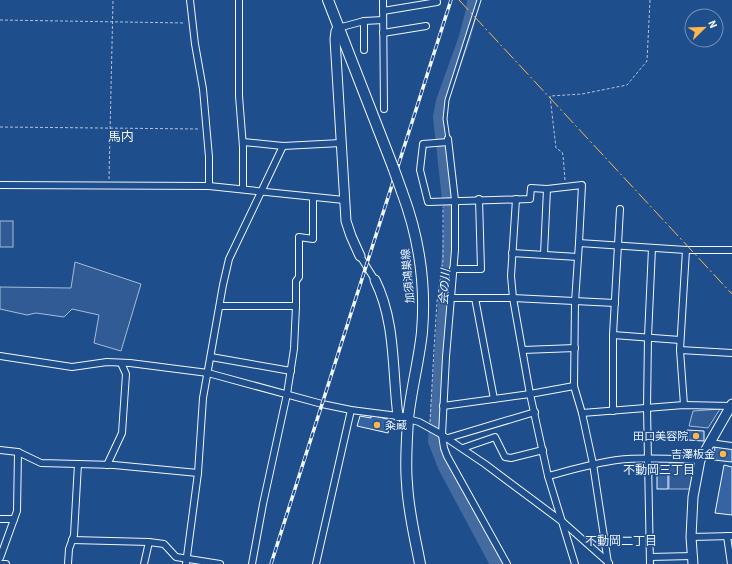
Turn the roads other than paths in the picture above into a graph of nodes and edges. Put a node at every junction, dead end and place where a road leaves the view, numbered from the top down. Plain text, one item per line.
1 (190, 0) edge
2 (239, 0) edge
3 (328, 0) edge
4 (383, 0) edge
5 (479, 0) edge
6 (437, 2) dead end
7 (383, 11) junction
8 (383, 20) junction
9 (364, 21) junction
10 (426, 26) dead end
11 (338, 28) junction
12 (383, 33) junction
13 (364, 50) dead end
14 (384, 109) dead end
15 (448, 141) junction
16 (243, 142) junction
17 (341, 142) junction
18 (283, 146) junction
19 (0, 185) edge
20 (209, 186) junction
21 (243, 189) junction
22 (547, 189) junction
23 (261, 191) junction
24 (314, 197) junction
25 (480, 199) junction
26 (516, 199) junction
27 (344, 200) junction
28 (453, 200) junction
29 (620, 210) dead end
30 (580, 243) junction
31 (618, 245) junction
32 (652, 248) junction
33 (686, 250) junction
34 (732, 250) edge
35 (512, 253) junction
36 (544, 254) junction
37 (360, 256) joint
38 (578, 257) junction
39 (453, 269) junction
40 (375, 280) joint
41 (450, 298) junction
42 (475, 298) junction
43 (513, 298) junction
44 (575, 302) junction
45 (615, 304) junction
46 (220, 306) junction
47 (296, 306) junction
48 (613, 335) junction
49 (648, 337) junction
50 (680, 340) junction
51 (575, 348) junction
52 (523, 350) junction
53 (680, 350) junction
54 (732, 353) edge
55 (0, 356) edge
56 (211, 357) junction
57 (121, 363) junction
58 (291, 371) junction
59 (208, 373) junction
60 (574, 386) junction
61 (287, 394) junction
62 (530, 394) junction
63 (494, 399) junction
64 (684, 405) junction
65 (732, 405) edge
66 (443, 406) junction
67 (647, 408) junction
68 (351, 410) junction
69 (613, 411) junction
70 (535, 412) junction
71 (582, 412) junction
72 (403, 417) junction
73 (440, 434) junction
74 (448, 438) junction
75 (710, 443) junction
76 (732, 446) edge
77 (463, 448) junction
78 (0, 450) edge
79 (543, 450) junction
80 (18, 452) junction
81 (649, 459) junction
82 (700, 460) junction
83 (78, 464) junction
84 (593, 464) junction
85 (107, 465) junction
86 (198, 473) junction
87 (548, 476) junction
88 (0, 519) edge
89 (14, 519) junction
90 (564, 523) junction
91 (730, 536) edge
92 (692, 537) junction
93 (72, 540) junction
94 (149, 542) junction
95 (0, 558) edge
96 (692, 560) edge
97 (186, 561) edge
98 (650, 561) edge
99 (609, 563) edge
100 (0, 564) edge
101 (6, 564) edge
102 (68, 564) edge
103 (144, 564) edge
104 (220, 564) edge
105 (252, 564) edge
106 (316, 564) edge
107 (420, 564) edge
108 (507, 564) edge
109 (575, 564) edge
110 (730, 564) edge

1 - 20 street
2 - 16 street
3 - 11 main road, 加須鴻巣線
4 - 7 street
5 - 15 lane
6 - 7 street
7 - 8 street
8 - 9 street
8 - 12 street
9 - 11 street
9 - 13 street
10 - 12 street
11 - 17 street
11 - 72 main road, 加須鴻巣線, bridge
12 - 14 street
15 - 28 street
15 - 28 street
16 - 18 street
16 - 21 street
17 - 18 street
17 - 27 street
18 - 23 street
19 - 20 street
20 - 21 street
21 - 23 street
22 - 26 street
22 - 30 street
22 - 36 street
23 - 24 street
23 - 46 street
24 - 27 street
24 - 47 street
25 - 26 street
25 - 28 street
25 - 39 street
26 - 35 street
27 - 37 street
28 - 39 street
29 - 31 street
30 - 31 street
30 - 38 street
31 - 32 street
31 - 45 street
32 - 33 street
32 - 49 street
33 - 34 street
33 - 50 street
35 - 36 street
35 - 43 street
36 - 38 street
37 - 40 street
38 - 44 street
39 - 41 street
40 - 72 street
41 - 42 street
41 - 66 street
42 - 43 street
42 - 63 street
43 - 44 street
43 - 52 street
44 - 45 street
44 - 51 street
45 - 48 street
46 - 47 street
46 - 56 street
47 - 58 street
48 - 49 street
48 - 69 street
49 - 50 street
49 - 67 street
50 - 53 street
51 - 52 street
51 - 60 street
52 - 62 street
53 - 54 street
53 - 64 street
55 - 57 street
56 - 58 street
56 - 59 street
57 - 59 street
57 - 85 street
58 - 61 street
59 - 61 street
59 - 86 street
60 - 62 street
60 - 71 street
61 - 68 street
61 - 105 street
62 - 63 street
62 - 70 street
63 - 66 street
64 - 65 street
64 - 67 street
65 - 75 street
66 - 73 street
67 - 69 street
67 - 81 street
68 - 72 street
68 - 106 street
69 - 71 street
70 - 74 street
70 - 79 street
71 - 84 street
72 - 73 street
72 - 107 main road, 加須鴻巣線
73 - 74 street
73 - 108 street
74 - 77 street
75 - 76 street
75 - 82 street
77 - 79 street
77 - 90 street
78 - 80 street
79 - 87 street
80 - 83 street
80 - 89 street
81 - 82 street
81 - 84 street
81 - 98 street
82 - 92 street
83 - 85 street
83 - 93 street
84 - 87 street
84 - 99 street
85 - 86 street
86 - 97 street
87 - 90 street
88 - 89 street
89 - 95 street
90 - 99 street
90 - 109 street
91 - 92 street
91 - 110 street
92 - 96 street
93 - 94 street
93 - 102 street
94 - 97 street
94 - 103 street
96 - 98 street
97 - 104 street
100 - 101 street

